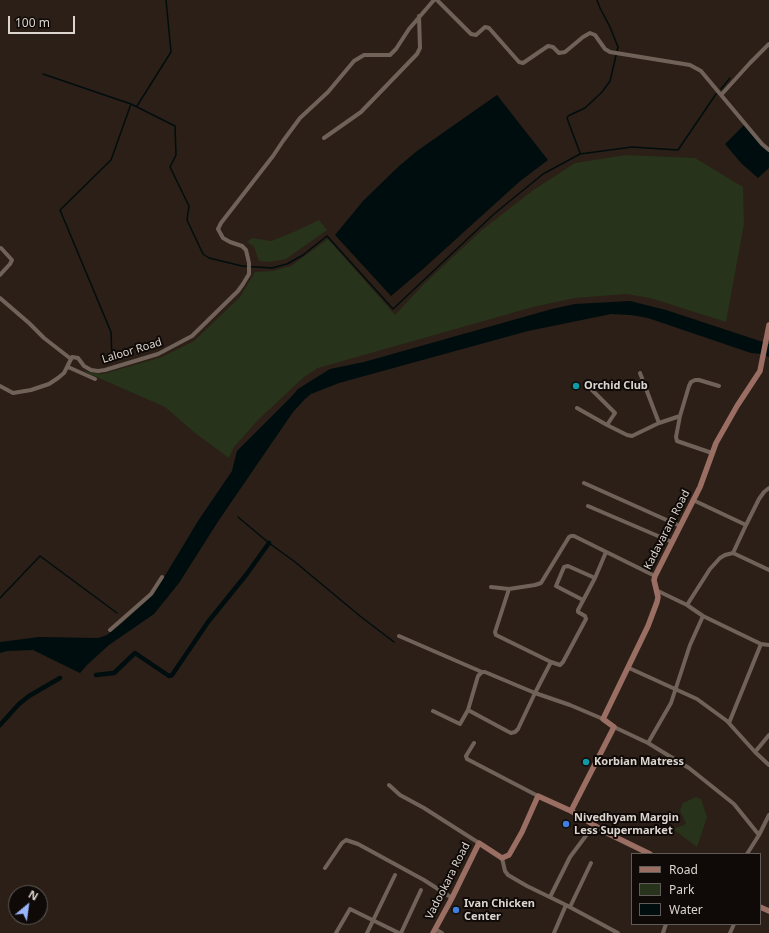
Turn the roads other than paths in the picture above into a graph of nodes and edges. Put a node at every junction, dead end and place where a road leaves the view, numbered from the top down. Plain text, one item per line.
1 (436, 0) edge
2 (419, 16) junction
3 (768, 46) edge
4 (721, 95) junction
5 (324, 138) dead end
6 (769, 150) edge
7 (1, 248) edge
8 (0, 275) edge
9 (0, 298) edge
10 (769, 325) edge
11 (73, 358) junction
12 (68, 367) junction
13 (640, 373) dead end
14 (95, 379) dead end
15 (0, 386) edge
16 (588, 386) dead end
17 (719, 386) dead end
18 (577, 408) dead end
19 (680, 416) junction
20 (659, 424) junction
21 (607, 425) junction
22 (712, 453) junction
23 (584, 484) dead end
24 (769, 488) edge
25 (693, 500) junction
26 (588, 506) dead end
27 (746, 525) junction
28 (680, 526) junction
29 (672, 542) junction
30 (606, 552) junction
31 (733, 553) junction
32 (769, 570) edge
33 (654, 576) junction
34 (162, 577) dead end
35 (595, 578) junction
36 (491, 587) dead end
37 (509, 589) junction
38 (658, 591) junction
39 (583, 600) junction
40 (687, 605) junction
41 (704, 616) junction
42 (110, 630) dead end
43 (399, 636) dead end
44 (761, 644) junction
45 (769, 645) edge
46 (552, 662) junction
47 (628, 668) junction
48 (482, 672) junction
49 (676, 689) junction
50 (535, 693) junction
51 (468, 710) junction
52 (433, 711) dead end
53 (603, 719) junction
54 (729, 723) junction
55 (614, 727) junction
56 (769, 735) edge
57 (648, 743) junction
58 (474, 744) dead end
59 (755, 752) junction
60 (769, 765) edge
61 (389, 785) dead end
62 (538, 796) junction
63 (571, 811) junction
64 (769, 815) edge
65 (594, 825) junction
66 (759, 835) junction
67 (479, 843) junction
68 (648, 853) edge
69 (748, 853) edge
70 (502, 858) junction
71 (591, 863) dead end
72 (325, 868) dead end
73 (395, 875) dead end
74 (421, 890) dead end
75 (452, 898) junction
76 (550, 898) junction
77 (568, 906) junction
78 (374, 920) junction
79 (434, 931) edge
80 (336, 933) edge
81 (367, 933) edge
82 (400, 933) edge
83 (442, 933) edge
84 (554, 933) edge
85 (618, 933) edge

1 - 2 street
1 - 4 street
2 - 5 street
2 - 11 street, Laloor Road
3 - 4 street
4 - 6 street
7 - 8 street
9 - 11 street, Laloor Road
10 - 22 main road, Kadavaram Road
11 - 12 street
12 - 14 street
12 - 15 street
13 - 20 street
16 - 21 street
17 - 19 street
18 - 21 street
19 - 20 street
19 - 22 street
20 - 21 street
22 - 25 main road, Kadavaram Road
23 - 28 street
24 - 27 street
25 - 27 street
25 - 28 main road, Kadavaram Road
26 - 29 street
27 - 31 street
28 - 29 main road, Kadavaram Road
29 - 33 main road, Kadavaram Road
30 - 33 street
30 - 35 street
30 - 37 street
31 - 32 street
31 - 40 street
33 - 38 main road, Kadavaram Road
34 - 42 street
35 - 39 street
35 - 39 street
36 - 37 street
37 - 46 street
38 - 40 street
38 - 47 main road, Kadavaram Road
39 - 46 street
40 - 41 street
41 - 44 street
41 - 49 street
43 - 48 street
44 - 45 street
44 - 54 street
46 - 50 street
47 - 49 street
47 - 53 main road, Kadavaram Road
48 - 50 street
48 - 51 street
49 - 54 street
49 - 57 street
50 - 51 street
50 - 53 street
51 - 52 street
53 - 55 main road
54 - 59 street
55 - 57 street
55 - 63 main road
56 - 59 street
57 - 66 street
58 - 62 street
59 - 60 street
61 - 67 street
62 - 63 main road
62 - 70 main road
63 - 65 main road
64 - 66 street
65 - 68 main road
65 - 76 street
66 - 69 street
67 - 70 main road, Vadookara Road
67 - 75 main road, Vadookara Road
70 - 76 street
71 - 77 street
72 - 75 street
73 - 78 street
74 - 82 street
75 - 79 main road, Vadookara Road
76 - 77 street
77 - 84 street
77 - 85 street
78 - 80 street
78 - 81 street
78 - 82 street
79 - 83 street

